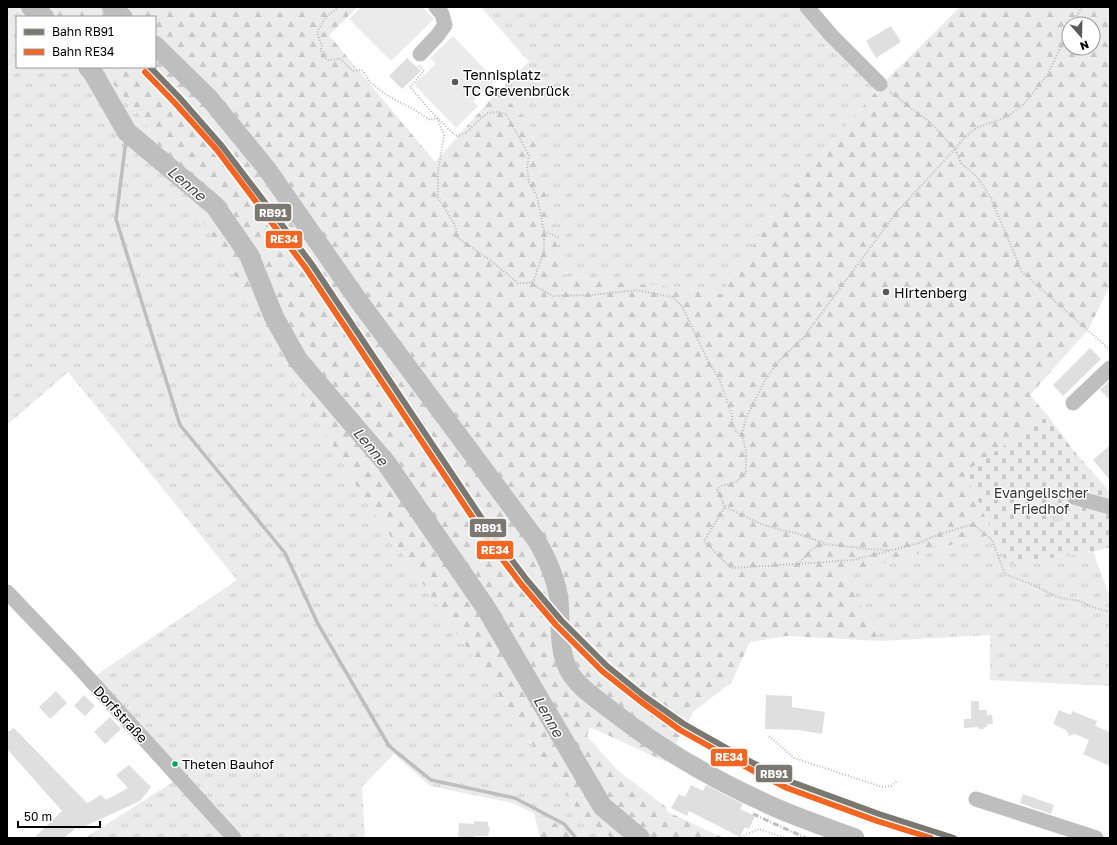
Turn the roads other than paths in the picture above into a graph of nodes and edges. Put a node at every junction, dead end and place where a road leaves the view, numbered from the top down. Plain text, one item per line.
1 (111, 7) edge
2 (436, 7) edge
3 (807, 7) edge
4 (122, 16) edge
5 (156, 46) edge
6 (420, 54) road end
7 (880, 84) road end
8 (1110, 368) edge
9 (1073, 402) dead end
10 (1074, 497) dead end
11 (1110, 507) edge
12 (7, 592) edge
13 (976, 799) dead end
14 (234, 838) edge
15 (855, 838) edge
16 (1096, 838) edge

1 - 4 main road
2 - 6 street
3 - 7 street
5 - 15 main road
8 - 9 street
10 - 11 street
12 - 14 street, Dorfstraße
13 - 16 street

